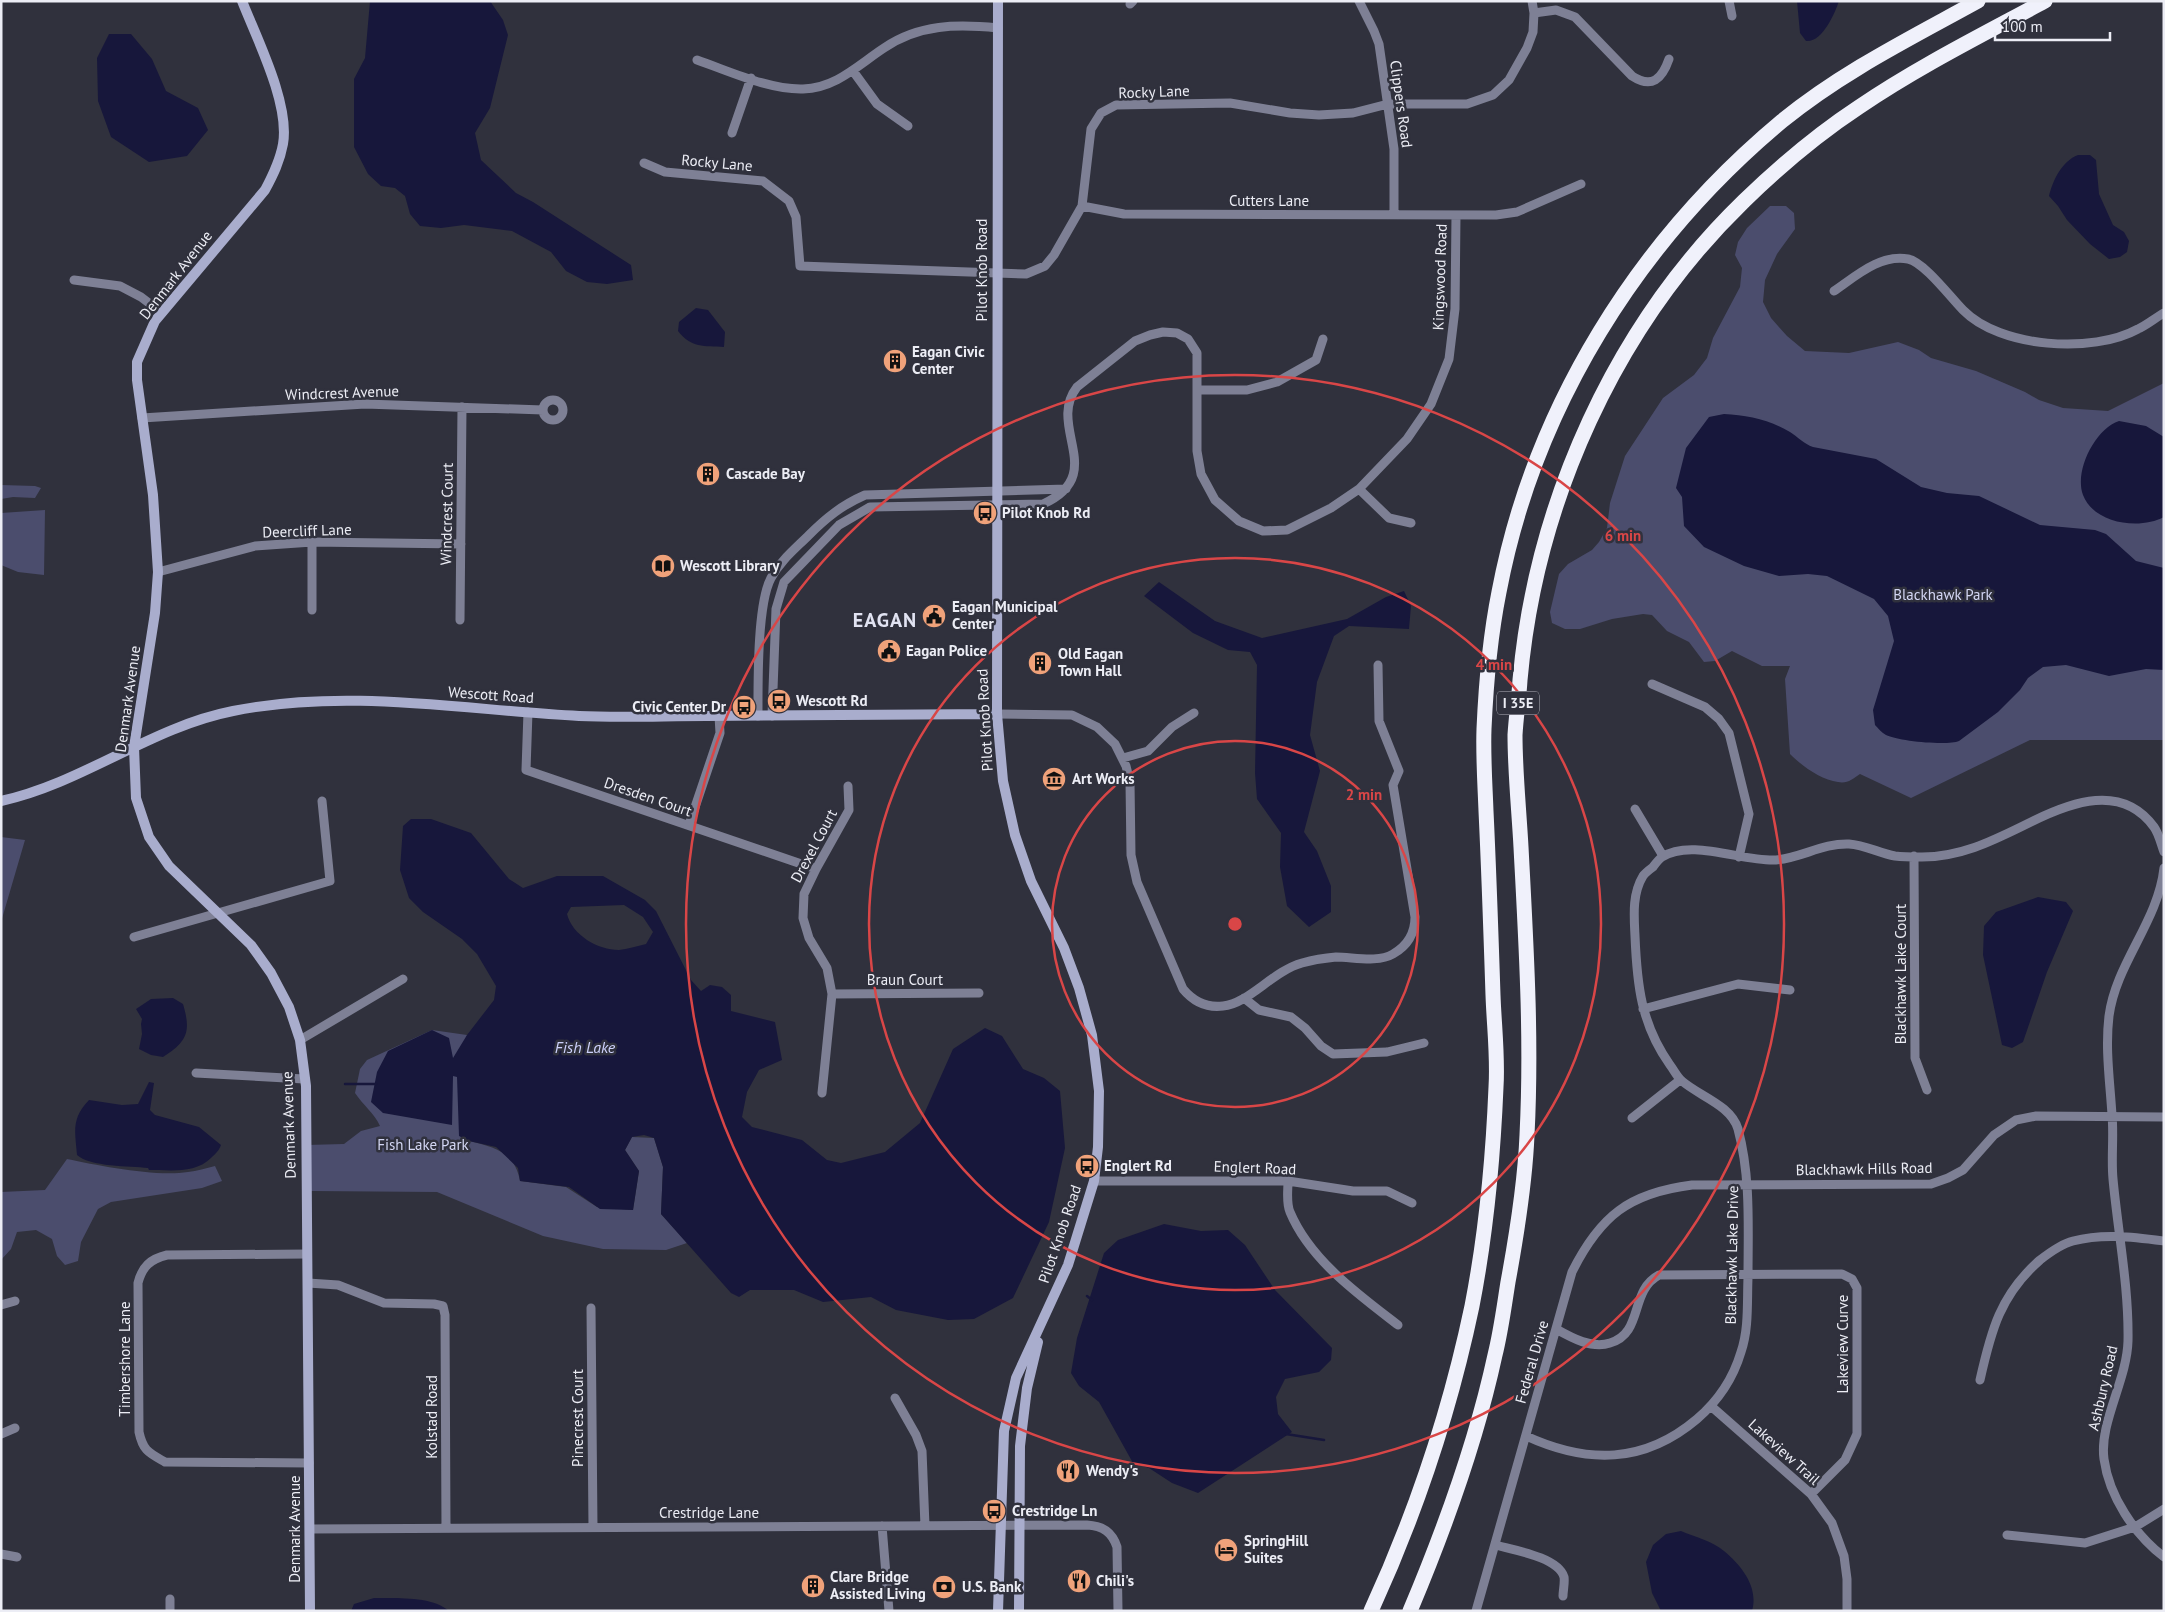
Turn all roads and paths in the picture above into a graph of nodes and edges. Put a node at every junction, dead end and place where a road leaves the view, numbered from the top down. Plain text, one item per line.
1 (242, 1) edge
2 (998, 1) edge
3 (1359, 1) edge
4 (1532, 1) edge
5 (1729, 1) edge
6 (1978, 1) edge
7 (2045, 1) edge
8 (1534, 13) junction
9 (1732, 16) dead end
10 (998, 28) junction
11 (1669, 59) dead end
12 (697, 60) dead end
13 (853, 71) junction
14 (751, 78) junction
15 (1388, 104) junction
16 (908, 126) dead end
17 (732, 134) dead end
18 (644, 163) dead end
19 (1581, 184) dead end
20 (1082, 206) junction
21 (1394, 215) junction
22 (1456, 215) junction
23 (998, 273) junction
24 (74, 280) dead end
25 (1834, 291) dead end
26 (162, 313) junction
27 (2164, 313) edge
28 (1323, 339) dead end
29 (1198, 390) junction
30 (462, 407) junction
31 (543, 410) dead end
32 (142, 418) junction
33 (1066, 489) junction
34 (1359, 489) junction
35 (996, 490) junction
36 (996, 506) junction
37 (1411, 523) dead end
38 (312, 542) junction
39 (461, 544) junction
40 (158, 572) junction
41 (312, 610) dead end
42 (460, 620) dead end
43 (1378, 665) dead end
44 (1652, 684) dead end
45 (528, 712) junction
46 (1194, 713) dead end
47 (997, 714) junction
48 (719, 716) junction
49 (758, 716) junction
50 (772, 716) junction
51 (134, 747) junction
52 (1123, 758) junction
53 (848, 786) dead end
54 (1, 801) edge
55 (322, 801) dead end
56 (1635, 809) dead end
57 (688, 826) junction
58 (2160, 827) edge
59 (2164, 852) edge
60 (1663, 856) junction
61 (1914, 856) junction
62 (1739, 857) junction
63 (2164, 868) edge
64 (816, 869) junction
65 (218, 913) junction
66 (134, 937) dead end
67 (403, 979) dead end
68 (1790, 990) dead end
69 (979, 993) dead end
70 (832, 994) junction
71 (1244, 998) junction
72 (1642, 1009) junction
73 (300, 1040) junction
74 (1424, 1043) dead end
75 (196, 1072) dead end
76 (304, 1079) junction
77 (1680, 1080) junction
78 (1927, 1090) dead end
79 (822, 1093) dead end
80 (2112, 1117) junction
81 (2164, 1117) edge
82 (1632, 1118) dead end
83 (1094, 1181) junction
84 (1288, 1181) junction
85 (1748, 1184) junction
86 (1692, 1185) joint
87 (1412, 1203) dead end
88 (2119, 1235) junction
89 (2164, 1241) edge
90 (307, 1254) junction
91 (1748, 1274) junction
92 (308, 1283) junction
93 (15, 1301) dead end
94 (1, 1305) edge
95 (591, 1308) dead end
96 (1043, 1322) junction
97 (1398, 1325) dead end
98 (1556, 1329) junction
99 (1980, 1380) dead end
100 (895, 1398) dead end
101 (1712, 1407) junction
102 (15, 1428) dead end
103 (1, 1434) edge
104 (1526, 1436) junction
105 (309, 1463) junction
106 (1811, 1494) junction
107 (2164, 1509) edge
108 (1000, 1525) junction
109 (1020, 1525) junction
110 (882, 1526) junction
111 (924, 1526) junction
112 (593, 1527) junction
113 (2135, 1527) junction
114 (446, 1528) junction
115 (310, 1529) junction
116 (2007, 1535) dead end
117 (1495, 1545) junction
118 (1, 1554) edge
119 (17, 1556) dead end
120 (2164, 1557) edge
121 (1394, 1561) junction
122 (1563, 1596) dead end
123 (170, 1599) dead end
124 (170, 1611) edge
125 (310, 1611) edge
126 (889, 1611) edge
127 (998, 1611) edge
128 (1019, 1611) edge
129 (1118, 1611) edge
130 (1361, 1611) edge
131 (1371, 1611) edge
132 (1410, 1611) edge
133 (1476, 1611) edge
134 (1847, 1611) edge

1 - 26 street, Denmark Avenue
2 - 10 street, Pilot Knob Road
3 - 15 street, Clippers Road
4 - 8 street, Rocky Lane
5 - 9 street
6 - 121 highway, I 35E
7 - 132 highway, I 35E
8 - 11 street
8 - 15 street, Rocky Lane
10 - 13 street
10 - 23 street, Pilot Knob Road
12 - 14 street
13 - 14 street
13 - 16 street
14 - 17 street, Rocky Lane
15 - 20 street, Rocky Lane
15 - 21 street, Clippers Road
18 - 23 street, Rocky Lane
19 - 22 street, Cutters Lane
20 - 21 street, Cutters Lane
20 - 23 street, Rocky Lane
21 - 22 street, Cutters Lane
22 - 34 street, Kingswood Road
23 - 35 street, Pilot Knob Road
24 - 26 street
25 - 27 street
26 - 32 street, Denmark Avenue
28 - 29 street
29 - 33 street, Kingswood Road
29 - 34 street, Kingswood Road
30 - 31 street, Windcrest Avenue
30 - 32 street, Windcrest Avenue
30 - 39 street, Windcrest Court
32 - 40 street, Denmark Avenue
33 - 35 street
33 - 36 street
34 - 37 street
35 - 36 street, Pilot Knob Road
35 - 49 street
36 - 47 street, Pilot Knob Road
36 - 50 street
38 - 39 street, Deercliff Lane
38 - 40 street, Deercliff Lane
38 - 41 street
39 - 42 street, Windcrest Court
40 - 51 street, Denmark Avenue
43 - 71 street
44 - 62 street
45 - 48 street, Wescott Road
45 - 51 street, Wescott Road
45 - 57 street, Dresden Court
46 - 52 street
47 - 50 street, Wescott Road
47 - 52 street
47 - 83 street, Pilot Knob Road
48 - 49 street, Wescott Road
48 - 57 street
49 - 50 street, Wescott Road
51 - 54 street, Wescott Road
51 - 65 street, Denmark Avenue
52 - 71 street
53 - 64 street, Drexel Court
55 - 65 street
56 - 60 street
57 - 64 street, Dresden Court
58 - 59 street
58 - 61 street
60 - 62 street
60 - 72 street, Blackhawk Lake Drive
61 - 62 street
61 - 78 street, Blackhawk Lake Court
63 - 80 street
64 - 70 street, Drexel Court
65 - 66 street
65 - 73 street, Denmark Avenue
67 - 73 street
68 - 72 street
69 - 70 street, Braun Court
70 - 79 street, Drexel Court
71 - 74 street
72 - 77 street, Blackhawk Lake Drive
73 - 76 street, Denmark Avenue
75 - 76 street
76 - 90 street, Denmark Avenue
77 - 82 street
77 - 85 street, Blackhawk Lake Drive
80 - 81 street, Blackhawk Hills Road
80 - 85 street, Blackhawk Hills Road
80 - 88 street, Ashbury Road
83 - 84 street, Englert Road
83 - 96 street, Pilot Knob Road
84 - 87 street, Englert Road
84 - 97 street
85 - 86 street, Blackhawk Hills Road
85 - 91 street, Blackhawk Lake Drive
86 - 98 street, Federal Drive
88 - 89 street
88 - 99 street
88 - 113 street, Ashbury Road
90 - 92 street, Denmark Avenue
90 - 105 street, Timbershore Lane
91 - 98 street, Lakeview Curve
91 - 101 street, Blackhawk Lake Drive
91 - 106 street, Lakeview Curve
92 - 105 street, Denmark Avenue
92 - 114 street, Kolstad Road
93 - 94 street
95 - 112 street, Pinecrest Court
96 - 108 street, Pilot Knob Road
96 - 109 street, Pilot Knob Road
98 - 104 street, Federal Drive
100 - 111 street
101 - 104 street, Blackhawk Lake Drive
101 - 106 street, Lakeview Trail
102 - 103 street
104 - 117 street, Federal Drive
105 - 115 street, Denmark Avenue
106 - 134 street, Lakeview Trail
107 - 113 street
108 - 109 street, Crestridge Lane
108 - 111 street, Crestridge Lane
108 - 127 street, Pilot Knob Road
109 - 128 street, Pilot Knob Road
109 - 129 street, Crestridge Lane
110 - 111 street, Crestridge Lane
110 - 112 street, Crestridge Lane
110 - 126 street
112 - 114 street, Crestridge Lane
113 - 116 street
113 - 120 street, Ashbury Road
114 - 115 street, Crestridge Lane
115 - 125 street, Denmark Avenue
117 - 122 street
117 - 133 street, Federal Drive
118 - 119 street
121 - 130 highway
121 - 131 highway, I 35E
123 - 124 street

